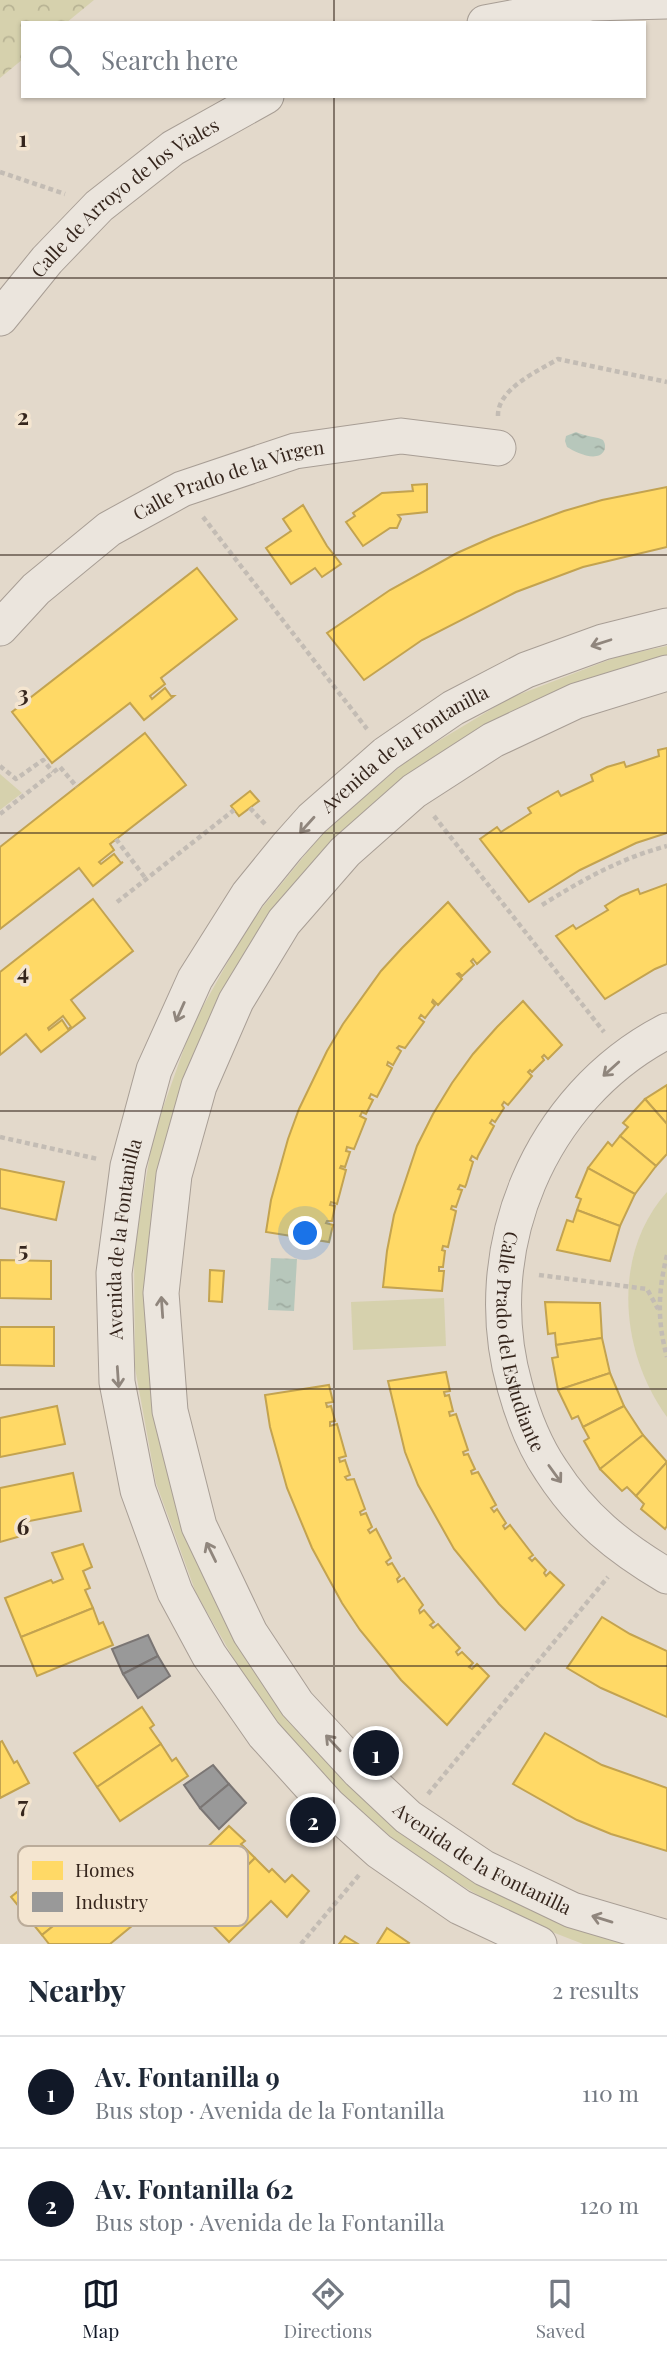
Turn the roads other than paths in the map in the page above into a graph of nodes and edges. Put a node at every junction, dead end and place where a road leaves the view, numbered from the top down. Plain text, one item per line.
1 (667, 1) edge
2 (496, 21) edge
3 (262, 98) edge
4 (0, 318) edge
5 (498, 448) road end
6 (667, 626) edge
7 (0, 628) edge
8 (667, 673) edge
9 (667, 1031) edge
10 (667, 1576) edge
11 (667, 1938) edge
12 (539, 1944) edge

1 - 2 street
3 - 4 street, Calle de Arroyo de los Viales
5 - 7 street, Calle Prado de la Virgen
6 -> 12 street, Avenida de la Fontanilla
11 -> 8 street, Avenida de la Fontanilla
9 -> 10 street, Calle Prado del Estudiante

